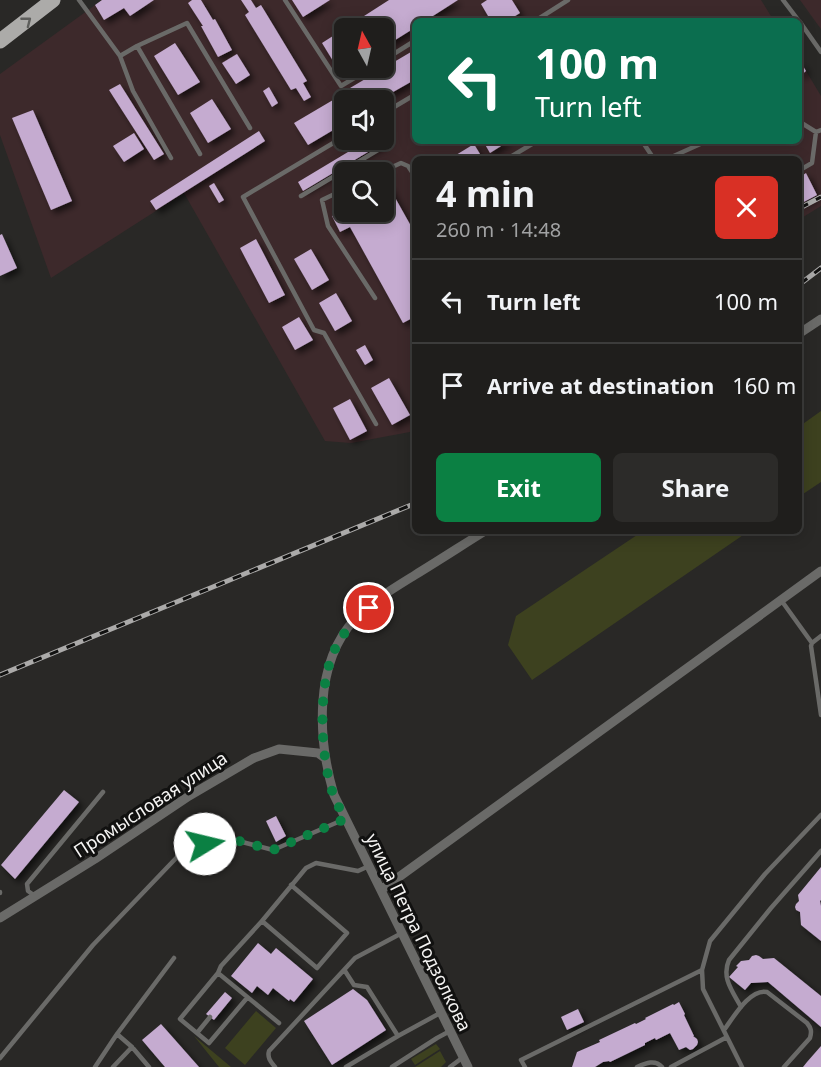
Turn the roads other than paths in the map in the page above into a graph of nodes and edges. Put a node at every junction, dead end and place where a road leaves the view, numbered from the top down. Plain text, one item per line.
1 (53, 0) edge
2 (79, 0) edge
3 (285, 0) edge
4 (568, 0) edge
5 (783, 0) edge
6 (540, 18) edge
7 (796, 18) edge
8 (802, 26) edge
9 (0, 41) edge
10 (412, 42) edge
11 (137, 46) junction
12 (821, 52) edge
13 (394, 54) edge
14 (120, 56) junction
15 (334, 75) edge
16 (336, 78) edge
17 (354, 78) edge
18 (412, 96) edge
19 (394, 107) edge
20 (802, 123) edge
21 (250, 128) dead end
22 (819, 131) edge
23 (334, 143) edge
24 (532, 144) edge
25 (700, 144) edge
26 (378, 150) edge
27 (200, 154) dead end
28 (512, 156) edge
29 (674, 156) edge
30 (171, 158) dead end
31 (394, 166) edge
32 (802, 169) edge
33 (412, 172) edge
34 (334, 194) edge
35 (301, 196) dead end
36 (375, 298) dead end
37 (821, 319) edge
38 (802, 332) edge
39 (376, 424) dead end
40 (480, 534) edge
41 (821, 571) edge
42 (781, 600) junction
43 (821, 636) edge
44 (812, 643) junction
45 (821, 714) edge
46 (325, 758) junction
47 (103, 792) dead end
48 (821, 815) edge
49 (345, 819) junction
50 (821, 851) edge
51 (369, 866) junction
52 (291, 885) junction
53 (381, 890) junction
54 (35, 896) junction
55 (2, 914) edge
56 (262, 921) junction
57 (402, 933) junction
58 (174, 958) dead end
59 (702, 970) junction
60 (345, 971) junction
61 (218, 973) junction
62 (248, 998) junction
63 (741, 1008) junction
64 (442, 1012) junction
65 (210, 1017) dead end
66 (279, 1023) dead end
67 (724, 1030) junction
68 (450, 1031) junction
69 (197, 1033) junction
70 (117, 1034) junction
71 (398, 1036) junction
72 (727, 1037) junction
73 (132, 1047) junction
74 (463, 1057) junction
75 (0, 1058) edge
76 (95, 1067) edge
77 (113, 1067) edge
78 (149, 1067) edge
79 (275, 1067) edge
80 (346, 1067) edge
81 (392, 1067) edge
82 (450, 1067) edge
83 (468, 1067) edge
84 (525, 1067) edge
85 (637, 1067) edge
86 (662, 1067) edge
87 (670, 1067) edge
88 (742, 1067) edge
89 (784, 1067) edge

9 -> 1 main road
2 - 14 lane
3 - 15 lane
4 - 6 lane
5 - 7 lane
8 - 12 lane
10 - 13 lane
11 - 14 lane
11 - 21 lane
11 - 27 lane
14 - 30 lane
16 - 17 lane
18 - 19 lane
20 - 22 lane
22 - 32 lane
23 - 39 lane
24 - 28 lane
25 - 29 lane
26 - 35 lane
31 - 33 lane
34 - 36 lane
37 - 38 street
40 - 46 street, улица Петра Подзолкова
41 - 42 street
42 - 44 lane
42 - 53 street
43 - 44 lane
44 - 45 lane
46 - 49 street, улица Петра Подзолкова
46 - 54 street, Промысловая улица
47 - 54 lane
48 - 59 lane
49 - 51 street, улица Петра Подзолкова
49 - 75 lane
50 - 63 lane
51 - 52 lane
51 - 53 street, улица Петра Подзолкова
52 - 56 lane
52 - 56 lane
53 - 57 street, улица Петра Подзолкова
54 - 55 street, Промысловая улица
56 - 61 lane
57 - 60 lane
57 - 64 street, улица Петра Подзолкова
58 - 70 lane
59 - 67 lane
59 - 84 lane
60 - 71 lane
60 - 79 lane
61 - 62 lane
61 - 69 lane
62 - 66 lane
62 - 69 lane
63 - 67 lane
63 - 89 lane
64 - 68 street, улица Петра Подзолкова
64 - 71 lane
65 - 69 lane
67 - 72 lane
68 - 74 street, улица Петра Подзолкова
68 - 81 lane
70 - 73 lane
70 - 76 lane
71 - 80 lane
72 - 87 lane
72 - 88 lane
73 - 77 lane
73 - 78 lane
74 - 82 lane
74 - 83 street, улица Петра Подзолкова
85 - 86 lane

